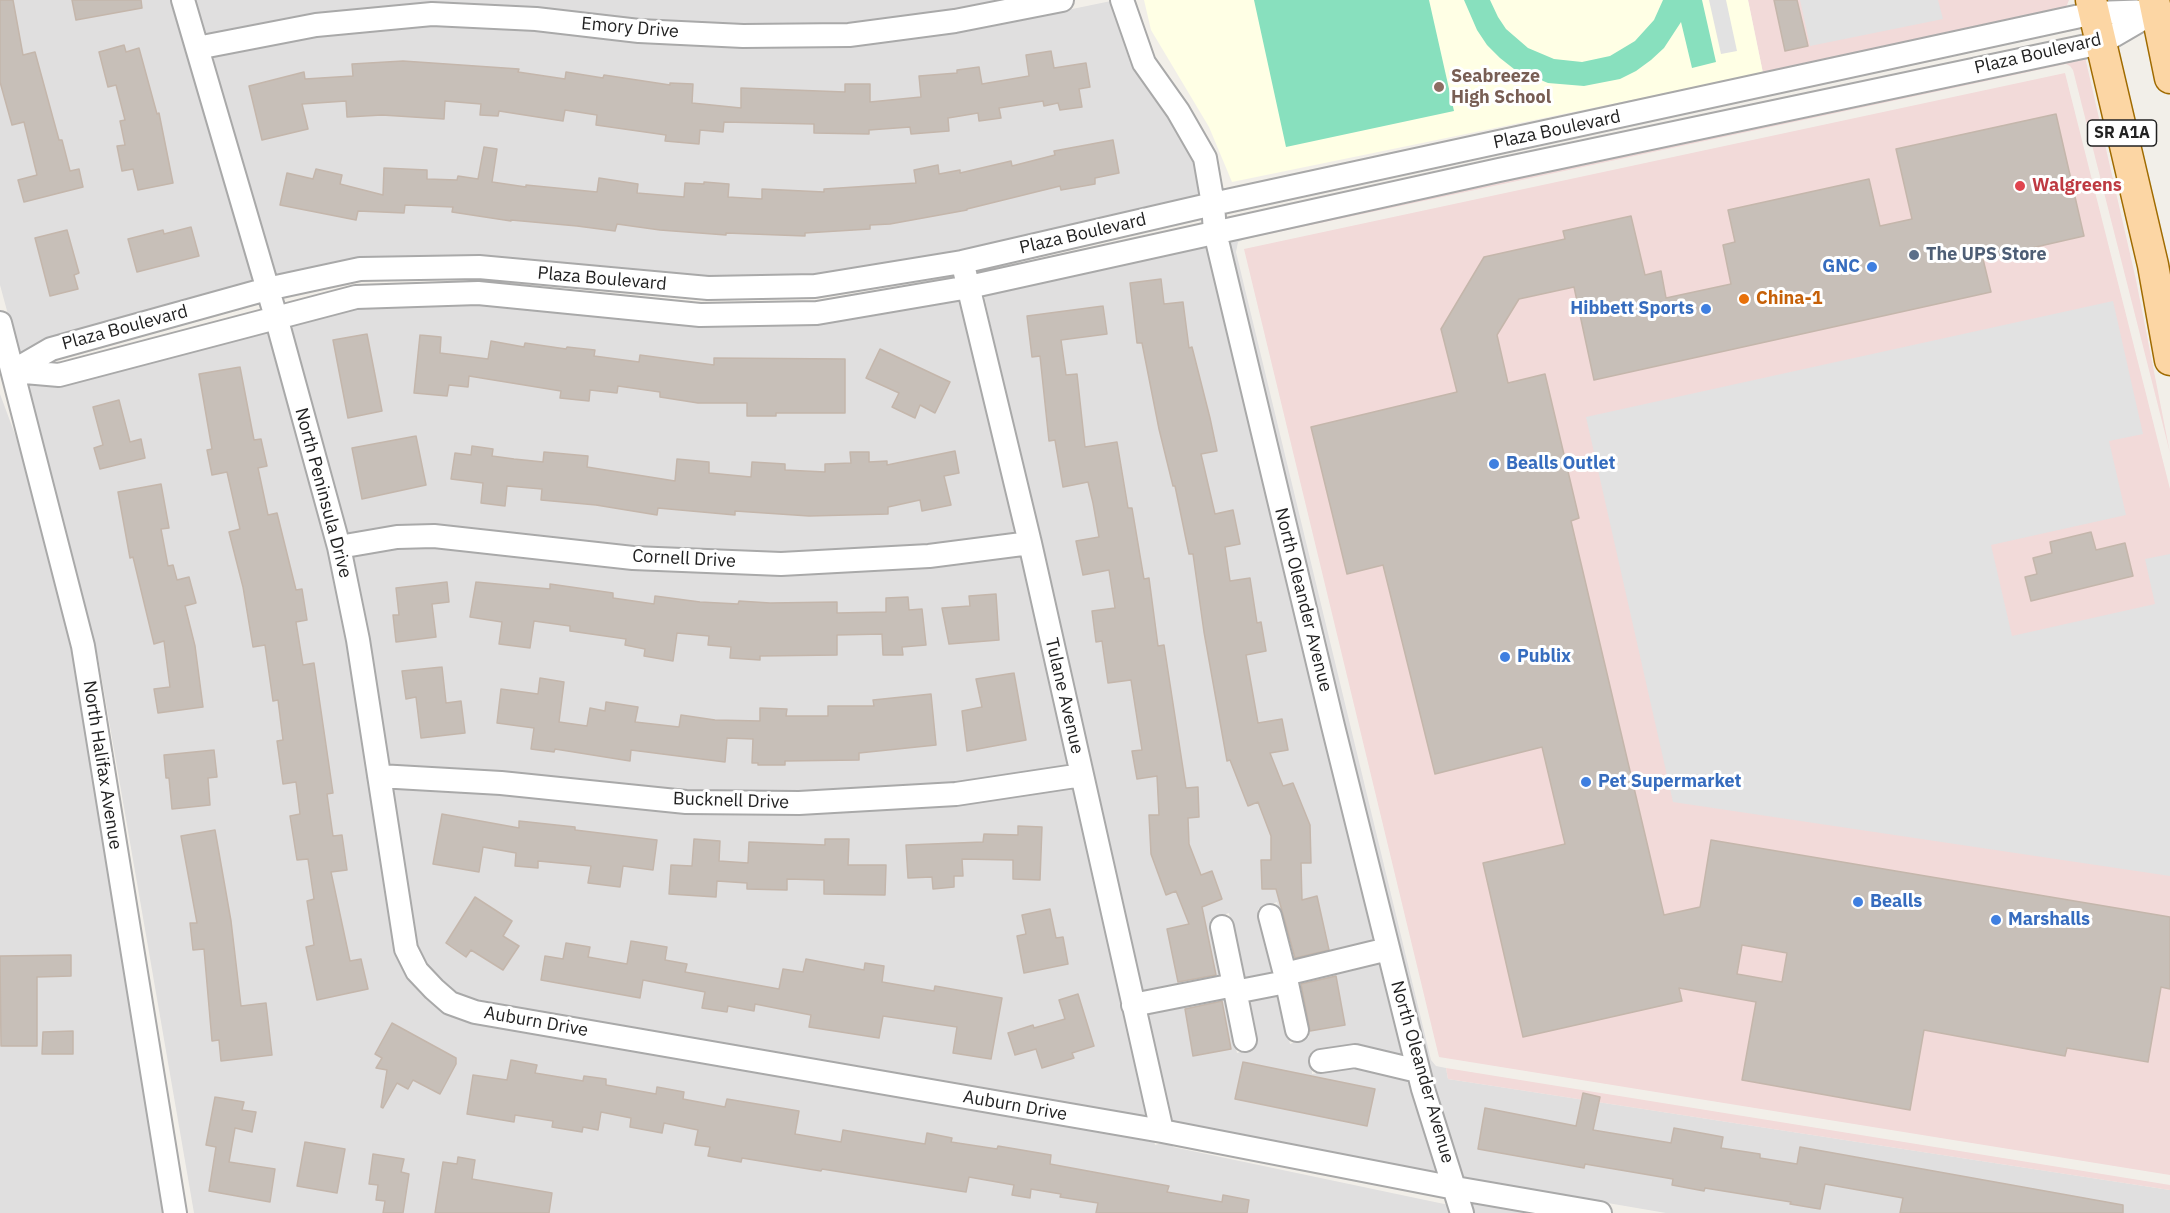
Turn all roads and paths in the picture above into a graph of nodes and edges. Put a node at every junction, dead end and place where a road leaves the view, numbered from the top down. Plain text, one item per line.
1 (183, 0) edge
2 (1062, 0) edge
3 (1122, 0) edge
4 (2155, 5) edge
5 (2092, 6) edge
6 (1965, 41) junction
7 (2101, 43) junction
8 (197, 48) junction
9 (1840, 68) junction
10 (1972, 70) junction
11 (2170, 78) edge
12 (1848, 95) junction
13 (1493, 144) junction
14 (1499, 170) junction
15 (1213, 204) junction
16 (1215, 232) junction
17 (962, 262) junction
18 (2161, 263) edge
19 (969, 287) junction
20 (267, 289) junction
21 (276, 318) junction
22 (0, 323) edge
23 (2170, 360) edge
24 (13, 371) junction
25 (1030, 543) junction
26 (339, 547) junction
27 (1082, 775) junction
28 (379, 776) junction
29 (1270, 916) dead end
30 (1222, 927) dead end
31 (1388, 949) junction
32 (1285, 978) junction
33 (1235, 989) junction
34 (434, 990) joint
35 (1134, 1005) junction
36 (1297, 1030) dead end
37 (1245, 1040) dead end
38 (1321, 1061) dead end
39 (1418, 1071) junction
40 (1162, 1131) junction
41 (1455, 1188) junction
42 (175, 1213) edge
43 (1462, 1213) edge
44 (1600, 1213) edge

1 - 8 street, North Peninsula Drive
2 - 8 street, Emory Drive
3 - 15 street, North Oleander Avenue
4 - 5 street, Plaza Boulevard
4 - 7 street, Plaza Boulevard
4 - 11 main road
5 - 6 street, Plaza Boulevard
5 - 7 main road, SR A1A
6 - 9 street, Plaza Boulevard
6 - 10 street
7 - 10 street, Plaza Boulevard
7 - 18 main road, SR A1A
8 - 20 street, North Peninsula Drive
9 - 12 street
9 - 13 street, Plaza Boulevard
10 - 12 street, Plaza Boulevard
12 - 14 street, Plaza Boulevard
13 - 14 street
13 - 15 street, Plaza Boulevard
14 - 16 street, Plaza Boulevard
15 - 16 street, North Oleander Avenue
15 - 17 street, Plaza Boulevard
16 - 19 street, Plaza Boulevard
16 - 31 street, North Oleander Avenue
17 - 19 street, Tulane Avenue
17 - 20 street, Plaza Boulevard
18 - 23 main road, SR A1A
19 - 21 street, Plaza Boulevard
19 - 25 street, Tulane Avenue
20 - 21 street, North Peninsula Drive
20 - 24 street, Plaza Boulevard
21 - 24 street, Plaza Boulevard
21 - 26 street, North Peninsula Drive
22 - 24 street, North Halifax Avenue
24 - 42 street, North Halifax Avenue
25 - 26 street, Cornell Drive
25 - 27 street, Tulane Avenue
26 - 28 street, North Peninsula Drive
27 - 28 street, Bucknell Drive
27 - 35 street, Tulane Avenue
28 - 34 street, North Peninsula Drive
29 - 32 street
30 - 33 street
31 - 32 street
31 - 39 street, North Oleander Avenue
32 - 33 street
32 - 36 street
33 - 35 street
33 - 37 street
34 - 40 street, Auburn Drive
35 - 40 street, Tulane Avenue
38 - 39 street
39 - 41 street, North Oleander Avenue
40 - 41 street, Auburn Drive
41 - 43 street, North Oleander Avenue
41 - 44 street, Auburn Drive

